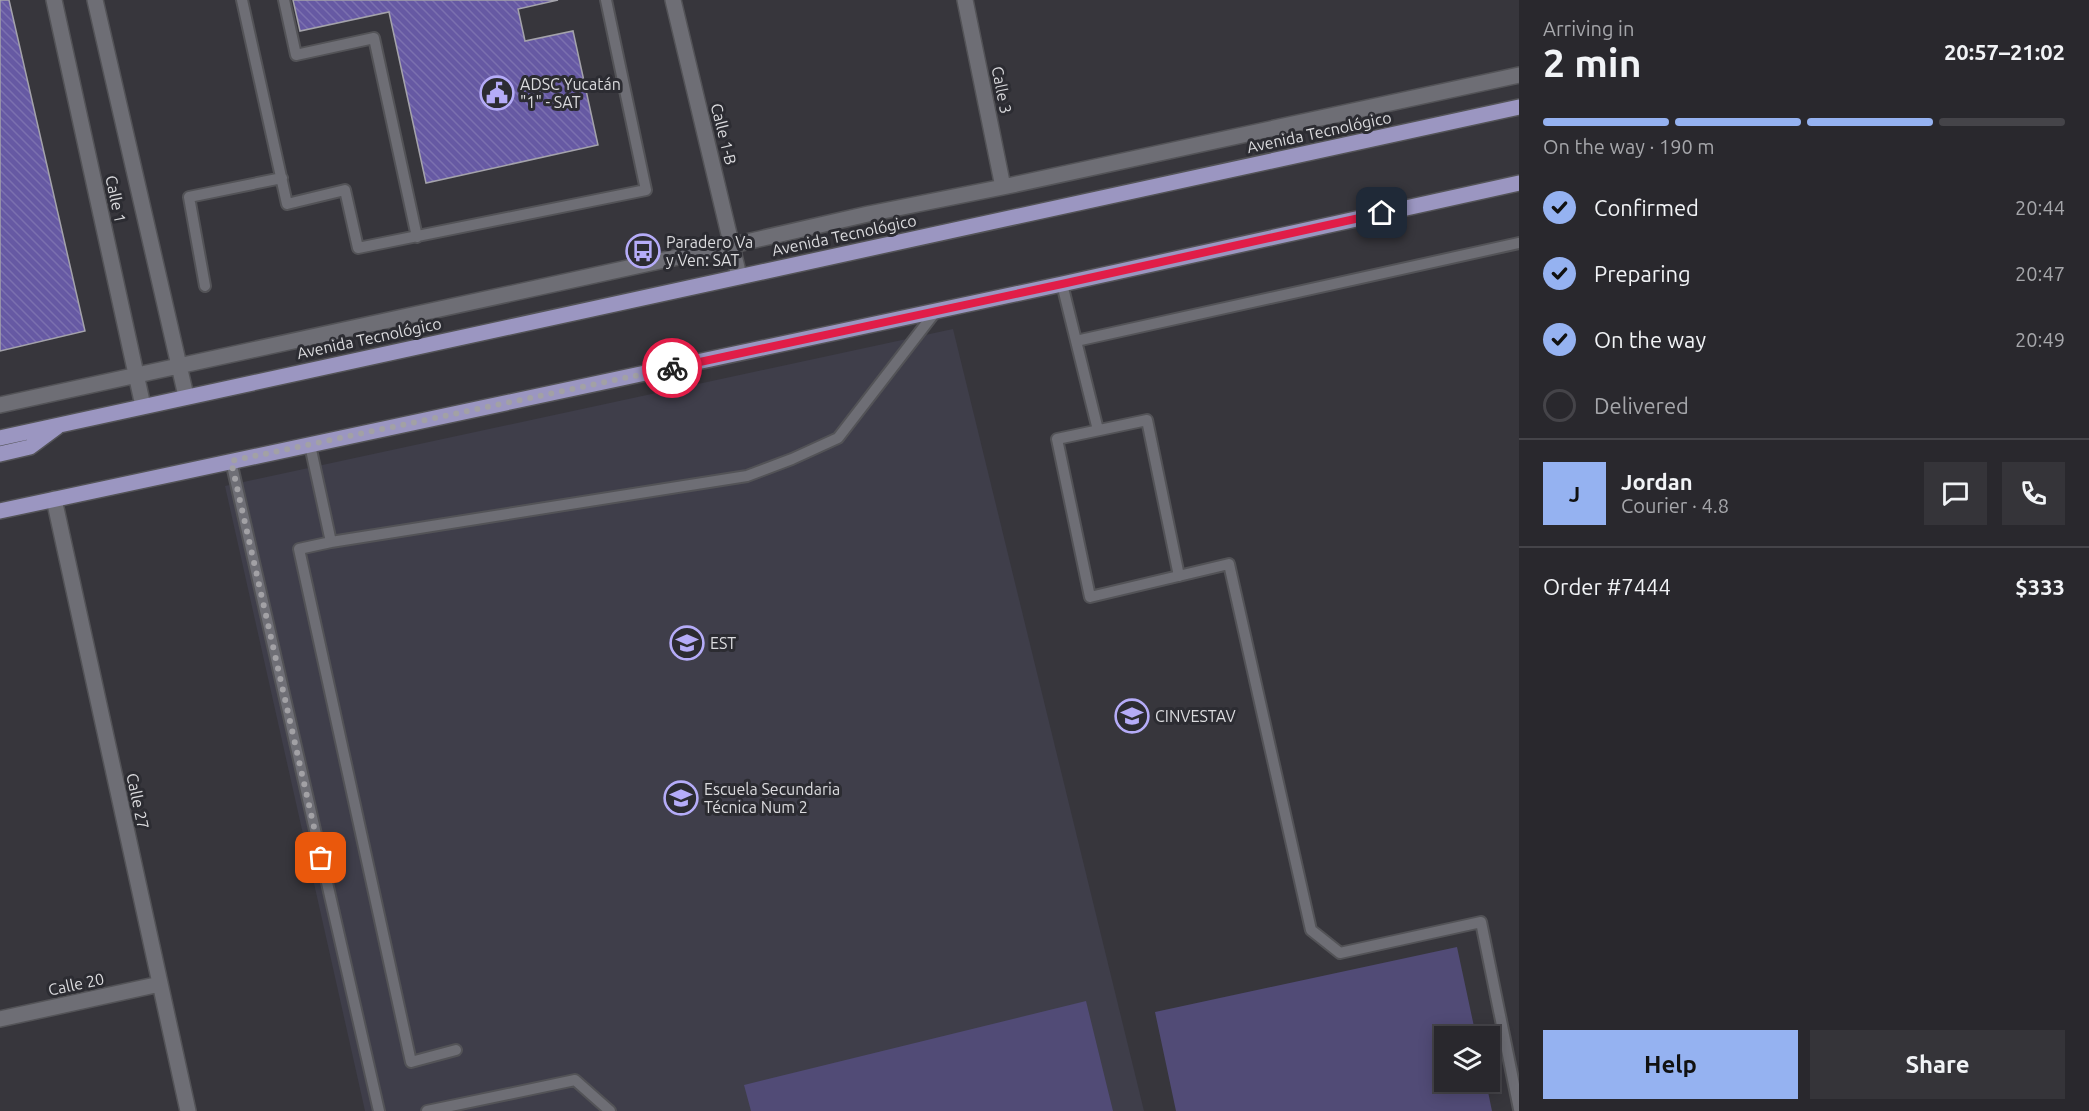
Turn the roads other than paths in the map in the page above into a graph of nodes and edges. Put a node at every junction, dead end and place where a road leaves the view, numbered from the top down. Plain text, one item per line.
1 (54, 0) edge
2 (95, 0) edge
3 (243, 0) edge
4 (284, 0) edge
5 (606, 0) edge
6 (673, 0) edge
7 (965, 0) edge
8 (1519, 75) edge
9 (1519, 107) edge
10 (282, 178) junction
11 (1519, 183) edge
12 (1003, 187) junction
13 (417, 237) junction
14 (1519, 243) edge
15 (733, 245) junction
16 (739, 276) junction
17 (1062, 284) junction
18 (205, 286) dead end
19 (936, 311) junction
20 (1076, 342) junction
21 (179, 366) junction
22 (136, 375) junction
23 (186, 396) junction
24 (0, 405) edge
25 (143, 406) junction
26 (62, 423) junction
27 (1098, 430) junction
28 (0, 438) edge
29 (310, 445) junction
30 (0, 454) edge
31 (231, 461) junction
32 (54, 499) junction
33 (0, 511) edge
34 (331, 542) junction
35 (1179, 576) junction
36 (160, 984) junction
37 (0, 1019) edge
38 (456, 1050) dead end
39 (1519, 1109) edge
40 (188, 1111) edge
41 (379, 1111) edge
42 (427, 1111) edge
43 (610, 1111) edge

1 - 22 street, Calle 1
2 - 21 street, Calle 1
3 - 10 lane
4 - 13 lane
5 - 13 lane
6 - 15 street, Calle 1-B
7 - 12 street, Calle 3
8 - 12 street, Avenida Tecnológico
9 - 16 main road, Avenida Tecnológico
10 - 13 lane
10 - 18 lane
11 - 17 main road
12 - 15 street, Avenida Tecnológico
14 - 20 lane
15 - 16 street, Calle 1-B
15 - 21 street, Avenida Tecnológico
16 - 23 main road, Avenida Tecnológico
17 - 19 main road
17 - 20 lane
19 - 29 main road
19 - 34 lane
20 - 27 lane
21 - 22 street, Avenida Tecnológico
21 - 23 street, Calle 1
22 - 24 street, Avenida Tecnológico
22 - 25 street, Calle 1
23 - 25 main road, Avenida Tecnológico
25 - 26 main road, Avenida Tecnológico
26 - 28 main road, Avenida Tecnológico
26 - 30 main road
27 - 35 lane
27 - 35 lane
29 - 31 main road
29 - 34 lane
31 - 32 main road
31 - 41 lane
32 - 33 main road
32 - 36 street, Calle 27
34 - 38 lane
35 - 39 lane
36 - 37 street, Calle 20
36 - 40 street, Calle 27
42 - 43 lane

